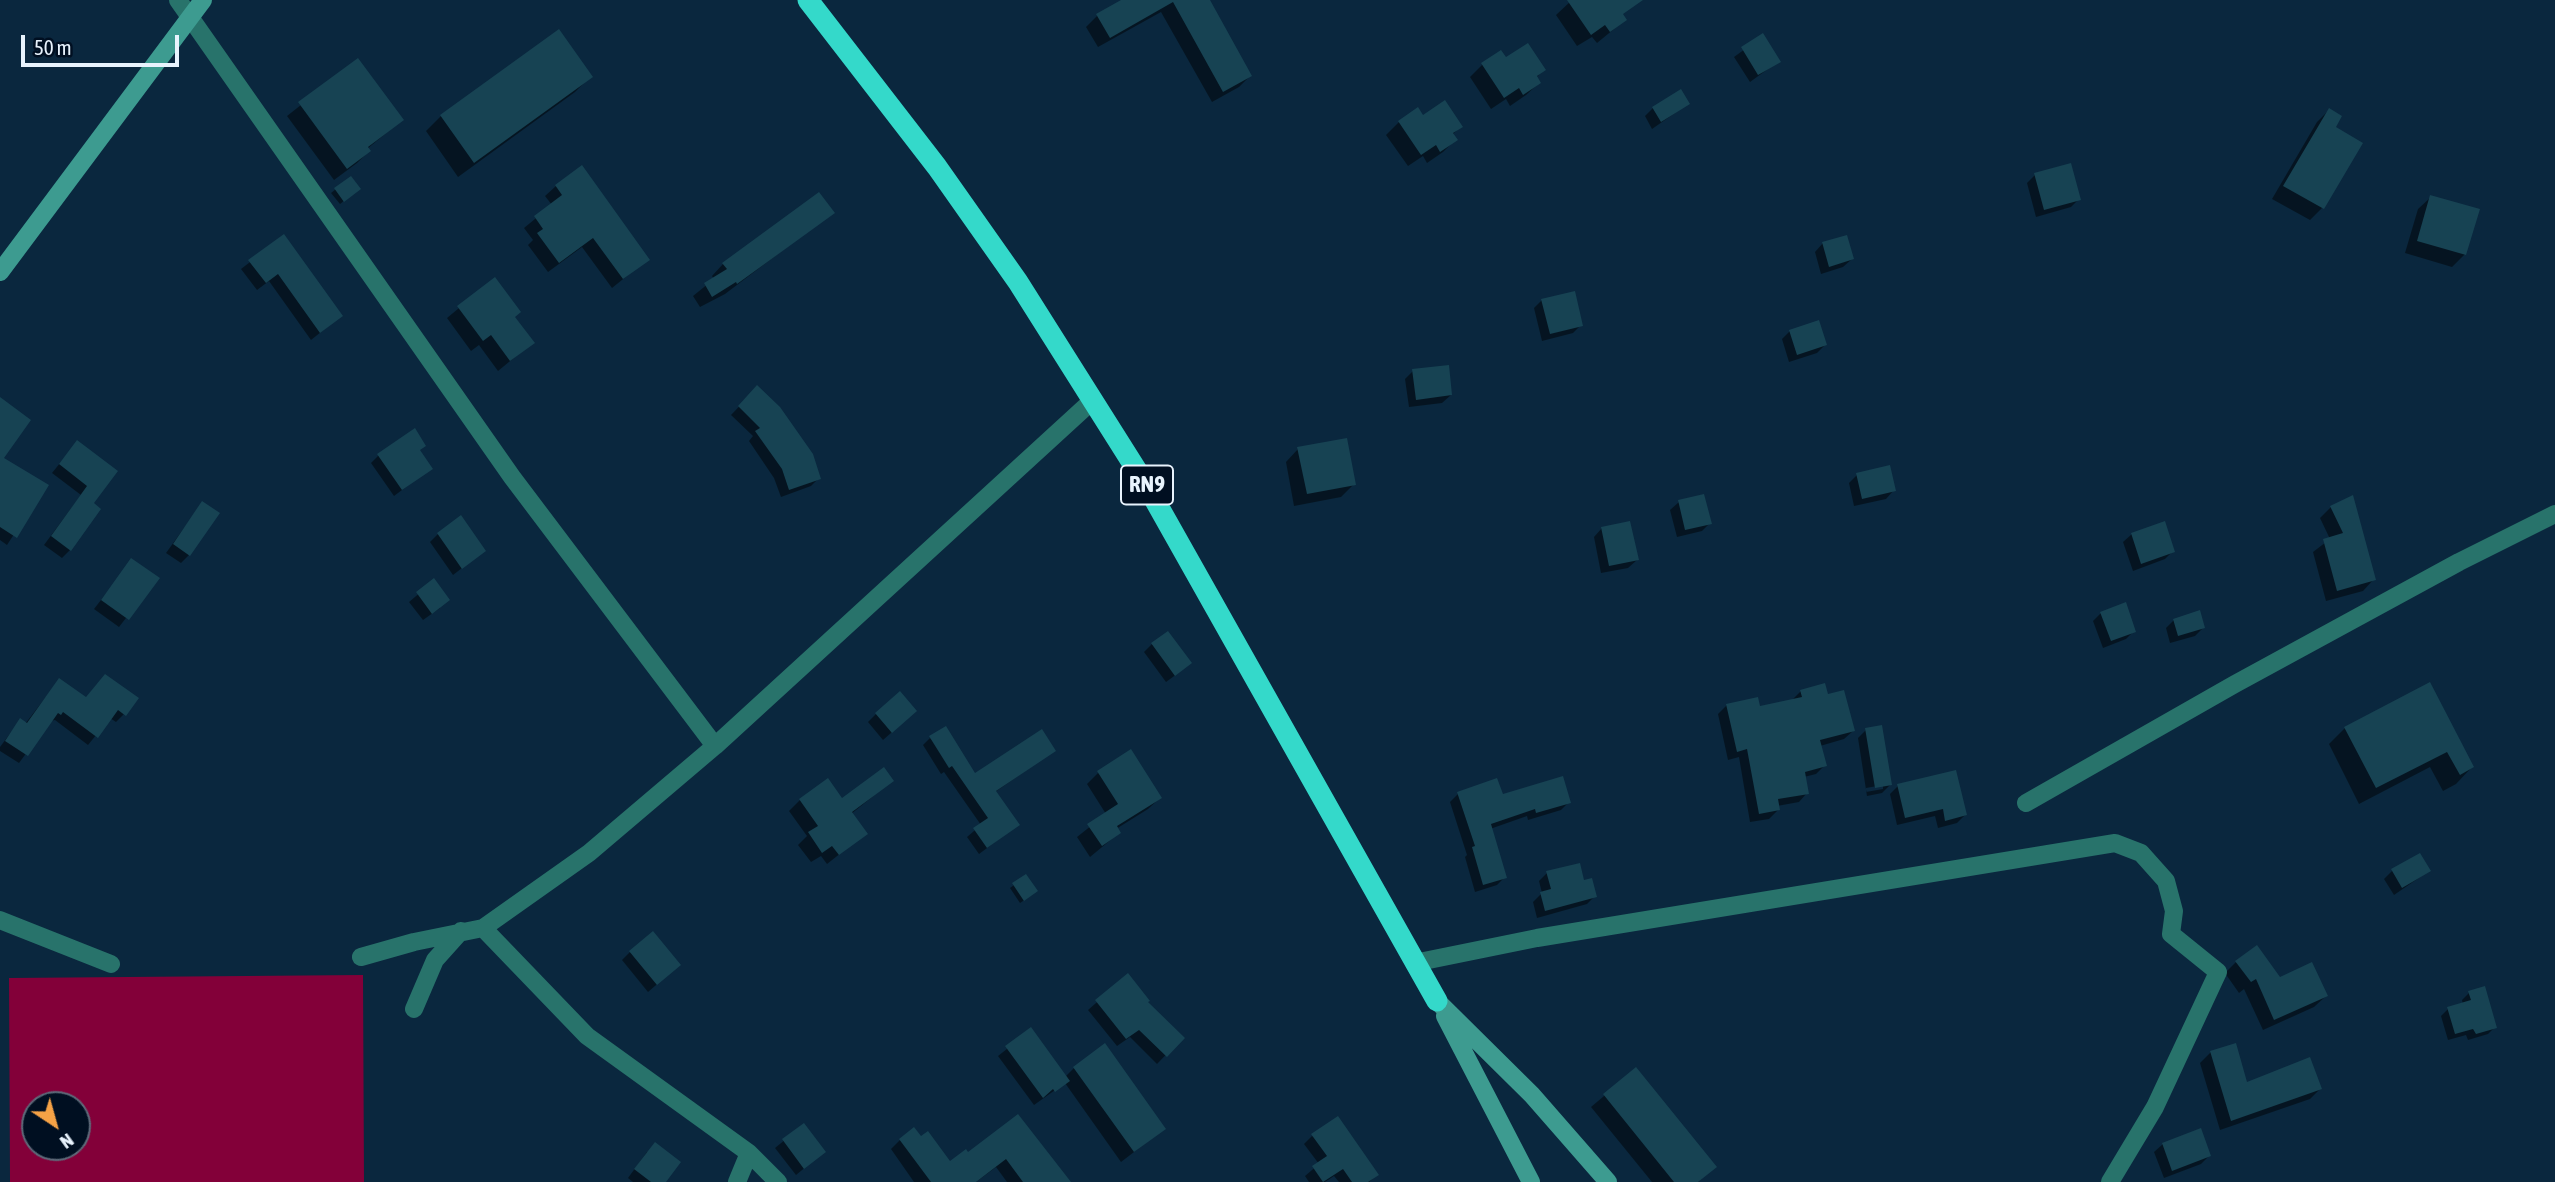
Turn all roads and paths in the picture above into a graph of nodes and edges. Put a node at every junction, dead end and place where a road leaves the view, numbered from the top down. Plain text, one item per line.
1 (178, 0) edge
2 (203, 0) edge
3 (808, 0) edge
4 (191, 16) junction
5 (0, 272) edge
6 (1093, 400) junction
7 (2555, 514) edge
8 (715, 746) junction
9 (2026, 803) dead end
10 (0, 920) edge
11 (483, 929) junction
12 (461, 931) junction
13 (361, 957) dead end
14 (1414, 963) junction
15 (111, 964) dead end
16 (1437, 1001) junction
17 (414, 1009) dead end
18 (749, 1153) junction
19 (737, 1182) edge
20 (778, 1182) edge
21 (1531, 1182) edge
22 (1608, 1182) edge
23 (2110, 1182) edge

1 - 4 street
2 - 4 street
3 - 6 highway, RN9
4 - 5 street
4 - 8 street
6 - 8 street
6 - 14 highway, RN9
7 - 9 street
8 - 11 street
10 - 15 street
11 - 12 street
11 - 18 street
12 - 13 street
12 - 17 street
14 - 16 highway, RN9
14 - 23 street
16 - 21 street
16 - 22 street
18 - 19 street
18 - 20 street

